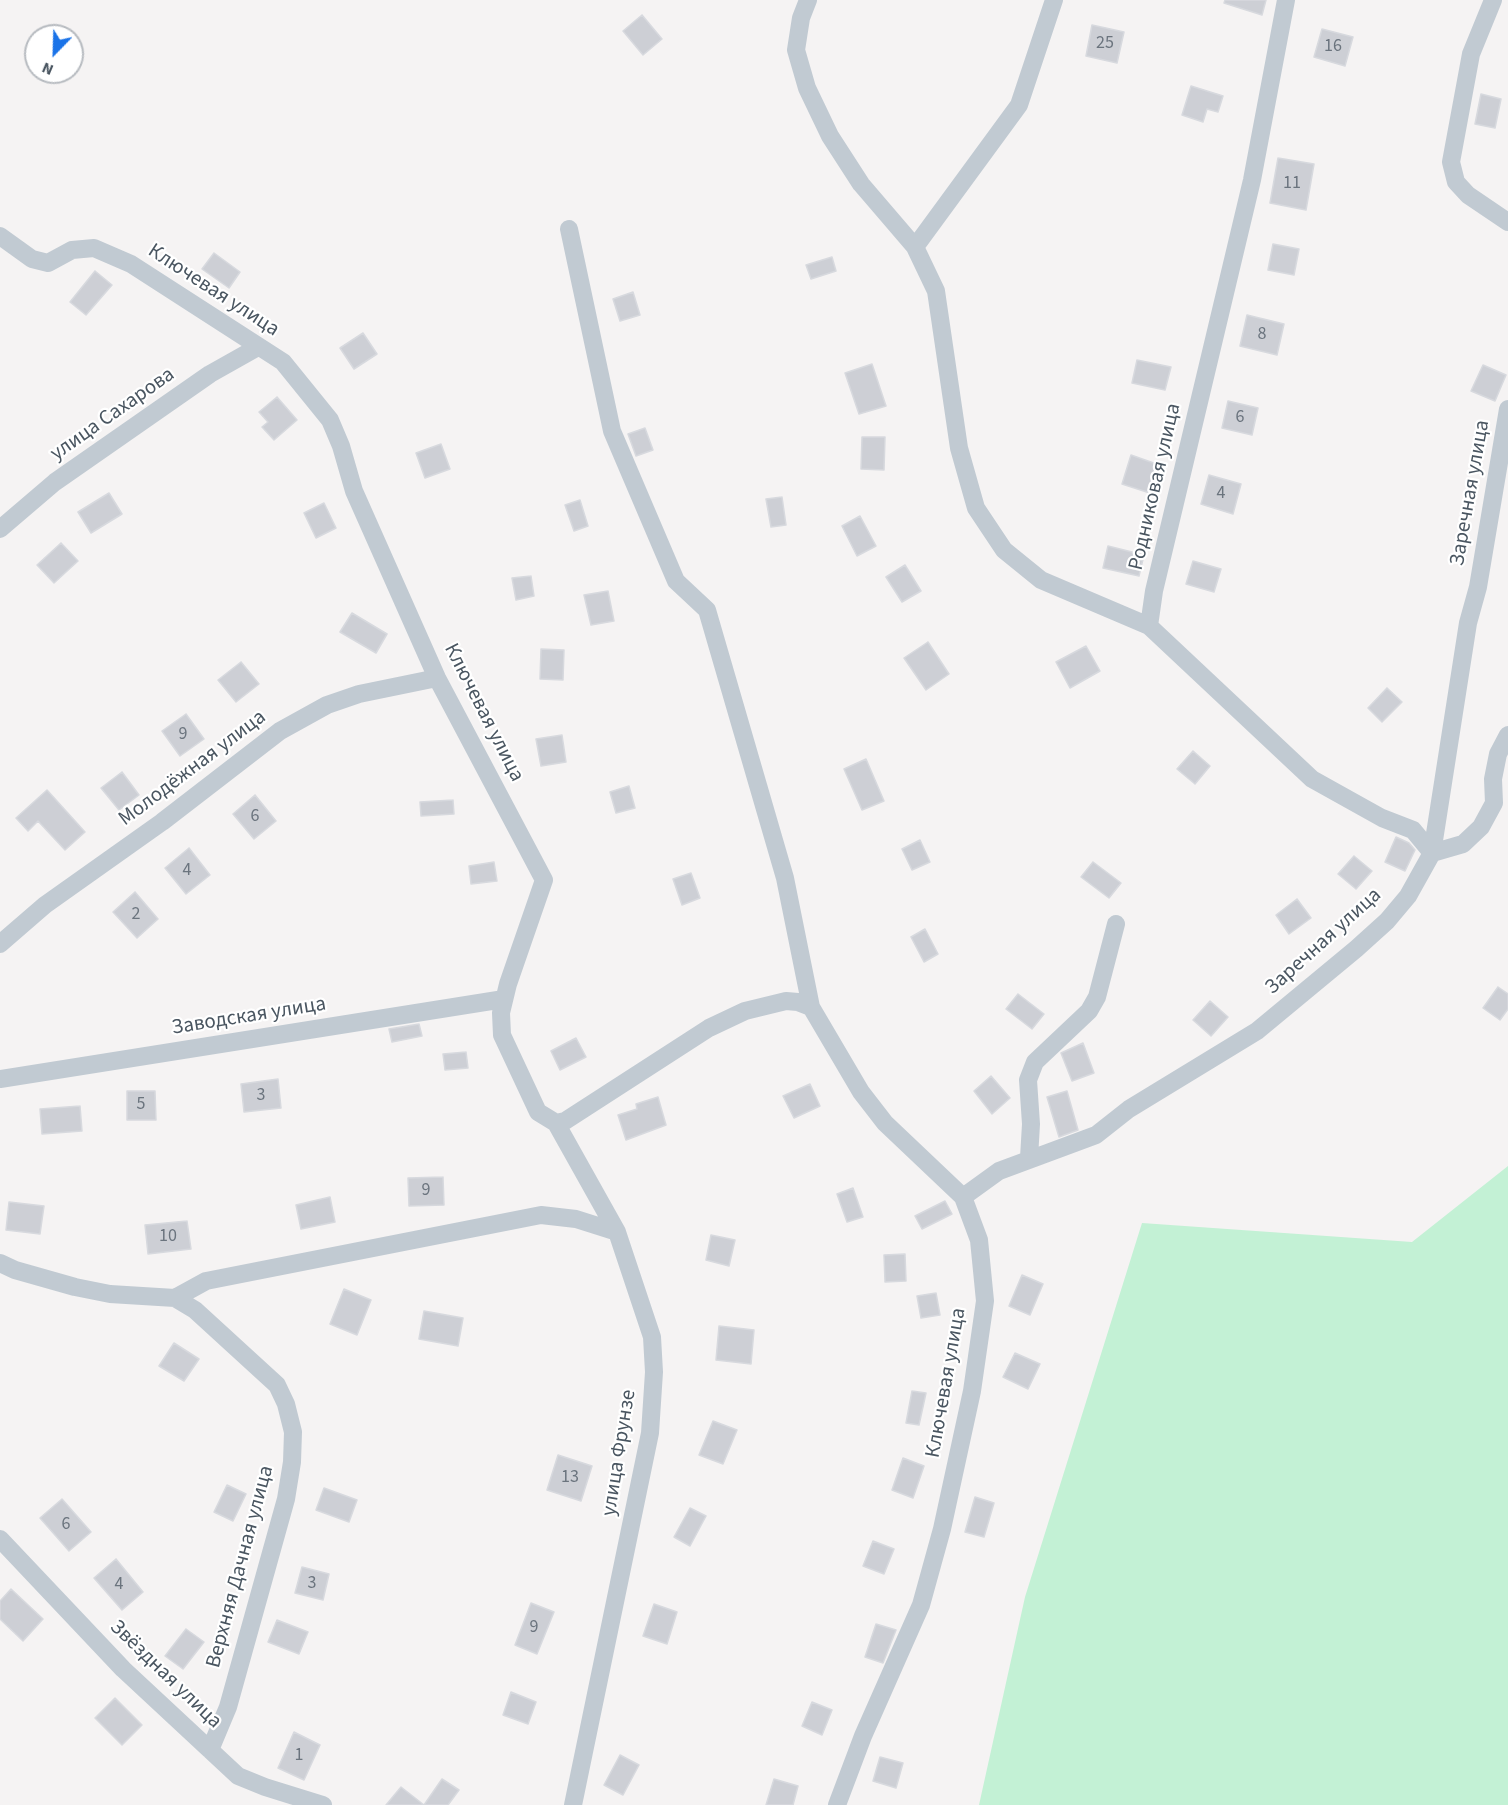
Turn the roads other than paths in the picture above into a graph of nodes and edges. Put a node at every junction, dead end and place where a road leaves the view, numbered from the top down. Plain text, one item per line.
1 (808, 0) edge
2 (1054, 0) edge
3 (1286, 0) edge
4 (1493, 0) edge
5 (1508, 222) edge
6 (569, 229) dead end
7 (0, 236) edge
8 (915, 247) junction
9 (258, 347) junction
10 (1508, 409) edge
11 (0, 529) edge
12 (1149, 626) junction
13 (437, 678) junction
14 (1508, 735) edge
15 (1432, 852) junction
16 (1116, 924) dead end
17 (0, 944) edge
18 (504, 999) junction
19 (811, 1007) junction
20 (0, 1079) edge
21 (556, 1123) junction
22 (1029, 1158) junction
23 (963, 1197) junction
24 (617, 1232) junction
25 (0, 1263) edge
26 (175, 1298) junction
27 (0, 1539) edge
28 (210, 1750) junction
29 (323, 1805) edge
30 (573, 1805) edge
31 (837, 1805) edge

1 - 8 street
2 - 8 street
3 - 12 street, Родниковая улица
4 - 5 street
6 - 19 street, Ключевая улица
7 - 9 street, Ключевая улица
8 - 12 street
9 - 11 street, улица Сахарова
9 - 13 street, Ключевая улица
10 - 15 street, Заречная улица
12 - 15 street
13 - 17 street, Молодёжная улица
13 - 18 street, Ключевая улица
14 - 15 street
15 - 22 street, Заречная улица
16 - 22 street
18 - 20 street, Заводская улица
18 - 21 street, Ключевая улица
19 - 21 street
19 - 23 street, Ключевая улица
21 - 24 street, улица Фрунзе
22 - 23 street, Заречная улица
23 - 31 street, Ключевая улица
24 - 26 street
24 - 30 street, улица Фрунзе
25 - 26 street, Верхняя Дачная улица
26 - 28 street, Верхняя Дачная улица
27 - 28 street, Звёздная улица
28 - 29 street, Звёздная улица

